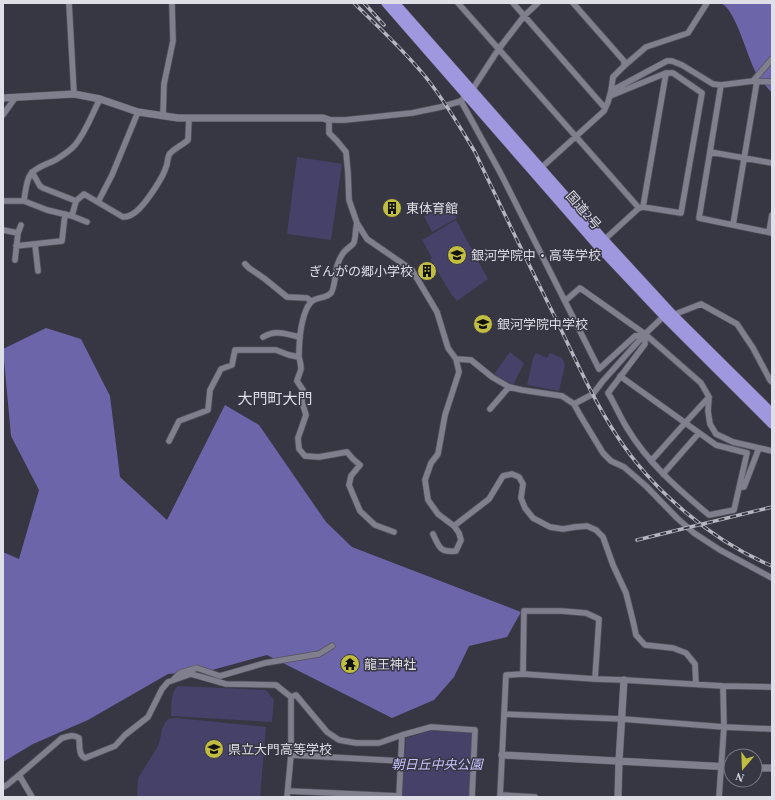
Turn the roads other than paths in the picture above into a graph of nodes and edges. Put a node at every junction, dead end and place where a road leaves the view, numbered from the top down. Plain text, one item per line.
1 (69, 3) edge
2 (172, 3) edge
3 (386, 3) edge
4 (395, 3) edge
5 (458, 3) edge
6 (513, 3) edge
7 (538, 3) edge
8 (573, 3) edge
9 (707, 3) edge
10 (524, 16) junction
11 (498, 50) junction
12 (772, 59) edge
13 (624, 66) junction
14 (666, 73) junction
15 (755, 81) junction
16 (772, 82) edge
17 (721, 85) junction
18 (610, 93) junction
19 (74, 94) junction
20 (467, 96) junction
21 (3, 98) edge
22 (15, 98) junction
23 (100, 99) junction
24 (605, 108) junction
25 (138, 112) junction
26 (3, 115) edge
27 (163, 116) junction
28 (189, 118) junction
29 (329, 120) junction
30 (576, 137) junction
31 (710, 152) junction
32 (744, 158) junction
33 (772, 163) edge
34 (541, 168) junction
35 (32, 172) junction
36 (3, 201) edge
37 (24, 201) junction
38 (76, 201) junction
39 (98, 202) junction
40 (641, 208) junction
41 (65, 214) junction
42 (772, 215) edge
43 (72, 216) junction
44 (87, 222) dead end
45 (357, 223) junction
46 (21, 225) dead end
47 (733, 225) junction
48 (3, 230) edge
49 (18, 233) junction
50 (771, 233) edge
51 (604, 240) junction
52 (35, 244) junction
53 (16, 246) junction
54 (14, 260) dead end
55 (245, 264) dead end
56 (38, 271) dead end
57 (564, 301) junction
58 (311, 302) junction
59 (668, 316) junction
60 (645, 334) junction
61 (263, 337) dead end
62 (300, 337) junction
63 (299, 357) junction
64 (456, 359) junction
65 (620, 376) junction
66 (772, 382) edge
67 (509, 387) junction
68 (709, 397) junction
69 (574, 404) junction
70 (490, 409) dead end
71 (772, 413) edge
72 (685, 423) junction
73 (772, 424) edge
74 (699, 433) junction
75 (169, 441) dead end
76 (759, 448) junction
77 (772, 451) edge
78 (651, 461) junction
79 (663, 474) junction
80 (740, 487) junction
81 (454, 526) junction
82 (394, 532) dead end
83 (433, 534) dead end
84 (772, 578) edge
85 (332, 646) dead end
86 (523, 674) junction
87 (595, 679) junction
88 (172, 680) junction
89 (624, 680) junction
90 (696, 684) junction
91 (723, 686) junction
92 (772, 687) edge
93 (291, 697) junction
94 (504, 714) junction
95 (622, 719) junction
96 (724, 727) junction
97 (772, 729) edge
98 (402, 735) junction
99 (291, 755) junction
100 (502, 755) junction
101 (401, 761) junction
102 (619, 761) junction
103 (721, 767) junction
104 (20, 775) junction
105 (3, 787) edge
106 (287, 794) edge
107 (399, 796) edge
108 (500, 796) edge
109 (32, 797) edge
110 (472, 797) edge
111 (534, 797) edge
112 (618, 797) edge
113 (719, 797) edge

1 - 19 street
2 - 27 street
3 - 20 highway, 国道2号
4 - 20 highway, 国道2号
5 - 11 street
6 - 10 street
7 - 10 street
8 - 13 street
9 - 13 street
10 - 11 street
10 - 24 street
11 - 20 street
11 - 30 street
12 - 15 street
13 - 18 street
14 - 18 street
14 - 40 street
14 - 40 street
15 - 16 street
15 - 17 street
15 - 32 street
17 - 18 street
17 - 31 street
18 - 24 street
19 - 22 street
19 - 23 street
20 - 29 street
20 - 34 highway, 国道2号
20 - 57 street
20 - 59 highway, 国道2号
21 - 22 street
22 - 26 street
23 - 25 street
23 - 35 street
24 - 30 street
25 - 27 street
25 - 39 street
27 - 28 street
28 - 29 street
28 - 39 street
29 - 45 street
30 - 34 street
30 - 40 street
31 - 32 street
31 - 47 street
32 - 33 street
32 - 47 street
34 - 51 highway, 国道2号
35 - 37 street
35 - 38 street
36 - 37 street
37 - 41 street
38 - 39 street
38 - 43 street
40 - 51 street
41 - 43 street
41 - 52 street
42 - 50 street
43 - 44 street
45 - 58 street
45 - 64 street
46 - 49 street
47 - 50 street
48 - 49 street
49 - 53 street
51 - 59 highway, 国道2号
52 - 53 street
52 - 56 street
53 - 54 street
55 - 58 street
57 - 60 street
57 - 60 street
58 - 62 street
59 - 60 street
59 - 66 street
59 - 71 highway, 国道2号
59 - 73 highway, 国道2号
60 - 65 street
60 - 68 street
60 - 69 street
61 - 62 street
62 - 63 street
63 - 75 street
63 - 82 street
64 - 67 street
64 - 81 street
65 - 72 street
65 - 78 street
67 - 69 street
67 - 70 street
68 - 72 street
68 - 76 street
69 - 84 street
72 - 74 street
72 - 78 street
74 - 79 street
74 - 80 street
76 - 77 street
76 - 80 street
78 - 79 street
79 - 80 street
81 - 83 street
81 - 90 street
85 - 88 street
86 - 87 street
86 - 87 street
86 - 94 street
87 - 89 street
88 - 93 street
88 - 104 street
89 - 90 street
89 - 95 street
90 - 91 street
91 - 92 street
91 - 96 street
93 - 98 street
93 - 99 street
94 - 95 street
94 - 100 street
95 - 96 street
95 - 102 street
96 - 97 street
96 - 103 street
98 - 101 street
98 - 110 street
99 - 101 street
99 - 106 street
100 - 102 street
100 - 108 street
101 - 107 street
102 - 103 street
102 - 112 street
103 - 113 street
104 - 105 street
104 - 109 street
106 - 107 street
108 - 111 street

